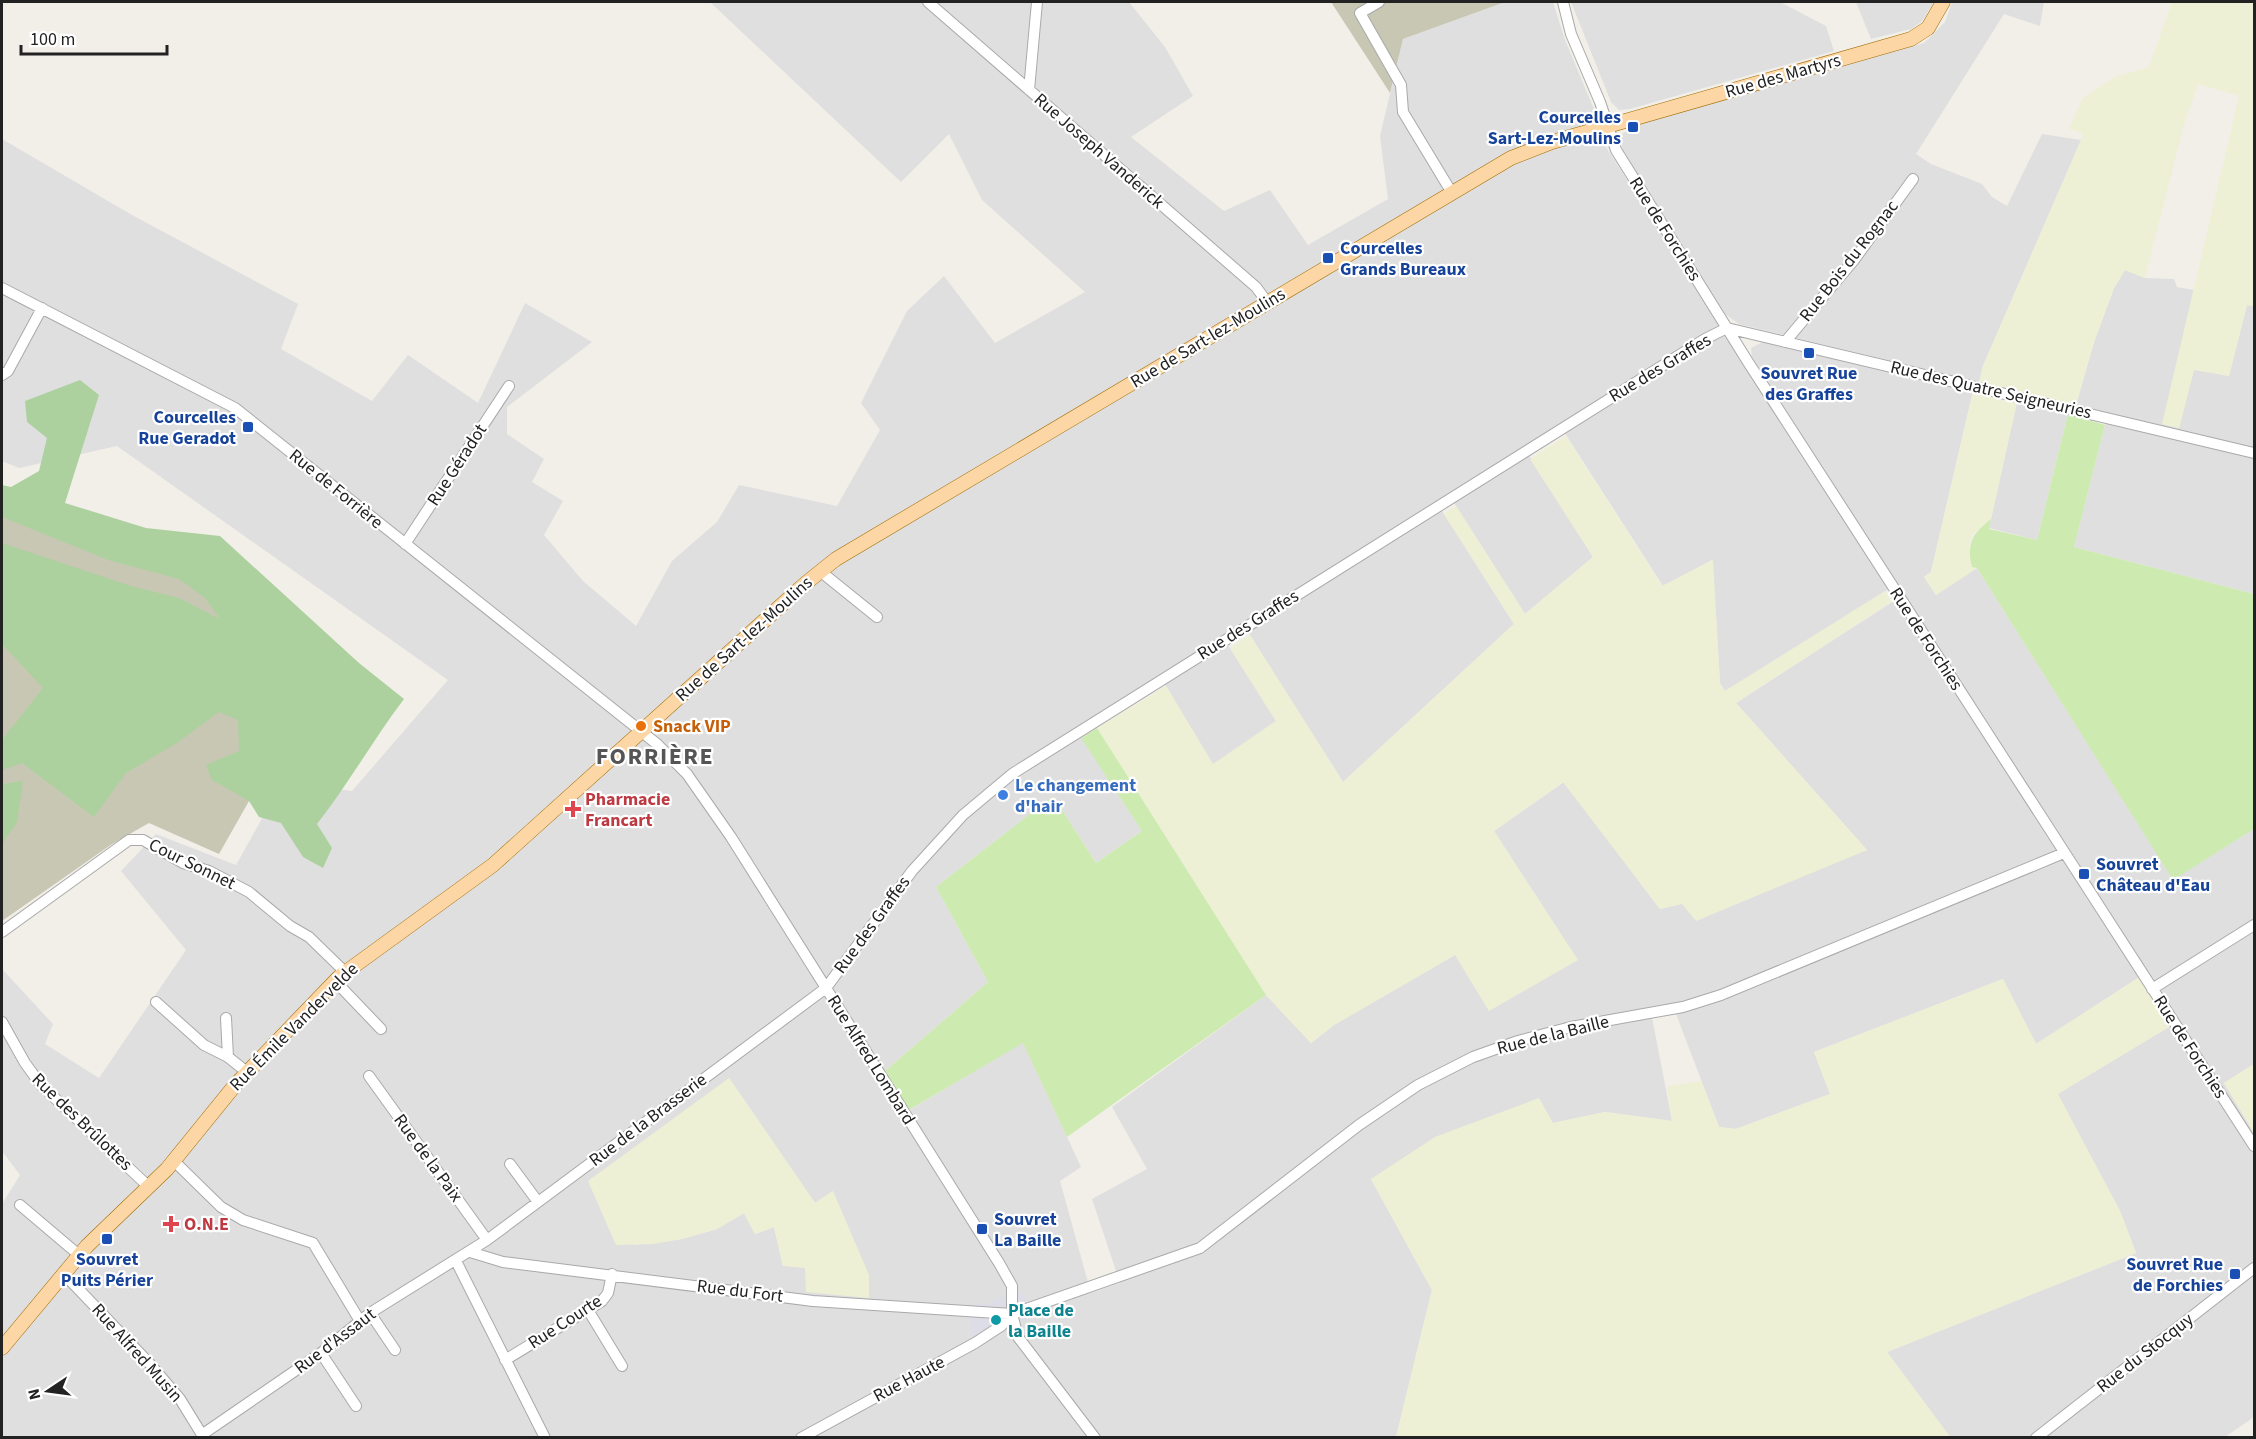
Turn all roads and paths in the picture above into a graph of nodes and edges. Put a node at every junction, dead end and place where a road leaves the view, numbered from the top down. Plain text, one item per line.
1 (928, 2) edge
2 (1037, 2) edge
3 (1379, 2) edge
4 (1563, 2) edge
5 (1943, 2) edge
6 (1029, 90) junction
7 (1606, 127) junction
8 (1913, 179) dead end
9 (1452, 193) junction
10 (2, 288) edge
11 (1267, 302) junction
12 (42, 308) junction
13 (1727, 328) junction
14 (1785, 342) junction
15 (2, 375) edge
16 (509, 386) dead end
17 (2254, 453) edge
18 (405, 544) junction
19 (820, 571) junction
20 (877, 617) dead end
21 (642, 733) junction
22 (2064, 853) junction
23 (2254, 925) edge
24 (2, 932) edge
25 (340, 976) junction
26 (826, 988) junction
27 (2152, 989) junction
28 (156, 1002) dead end
29 (226, 1018) dead end
30 (2, 1022) edge
31 (381, 1029) dead end
32 (228, 1057) junction
33 (248, 1072) junction
34 (369, 1076) dead end
35 (2254, 1146) edge
36 (174, 1161) junction
37 (510, 1164) dead end
38 (149, 1187) junction
39 (538, 1202) junction
40 (20, 1204) dead end
41 (487, 1240) junction
42 (470, 1252) junction
43 (79, 1255) junction
44 (456, 1261) junction
45 (2254, 1268) edge
46 (64, 1274) junction
47 (612, 1274) junction
48 (588, 1310) junction
49 (370, 1314) junction
50 (1012, 1314) junction
51 (360, 1321) junction
52 (2, 1348) edge
53 (395, 1350) dead end
54 (321, 1353) junction
55 (506, 1360) junction
56 (622, 1366) dead end
57 (356, 1406) dead end
58 (204, 1436) edge
59 (545, 1437) edge
60 (801, 1437) edge
61 (1095, 1437) edge
62 (2036, 1437) edge

1 - 6 street, Rue Joseph Vanderick
2 - 6 street
3 - 9 street
4 - 7 street, Rue de Forchies
5 - 7 main road, Rue des Martyrs
6 - 11 street, Rue Joseph Vanderick
7 - 9 main road, Rue de Sart-lez-Moulins
7 - 13 street, Rue de Forchies
8 - 14 street, Rue Bois du Rognac
9 - 11 main road, Rue de Sart-lez-Moulins
10 - 12 street, Rue de Forrière
11 - 19 main road, Rue de Sart-lez-Moulins
12 - 15 street
12 - 18 street, Rue de Forrière
13 - 14 street, Rue des Quatre Seigneuries
13 - 22 street, Rue de Forchies
13 - 26 street, Rue des Graffes
14 - 17 street, Rue des Quatre Seigneuries
16 - 18 street, Rue Géradot
18 - 21 street, Rue de Forrière
19 - 20 street, Rue de Sart-lez-Moulins
19 - 21 main road, Rue de Sart-lez-Moulins
21 - 25 main road, Rue Émile Vandervelde
21 - 26 street, Rue Alfred Lombard
22 - 27 street, Rue de Forchies
22 - 50 street, Rue de la Baille
23 - 27 street
24 - 25 street, Cour Sonnet
25 - 31 street, Cour Sonnet
25 - 33 main road, Rue Émile Vandervelde
26 - 39 street, Rue de la Brasserie
26 - 50 street, Rue Alfred Lombard
27 - 35 street, Rue de Forchies
28 - 32 street
29 - 32 street
30 - 38 street, Rue des Brûlottes
32 - 33 street
33 - 36 main road, Rue Émile Vandervelde
34 - 41 street, Rue de la Paix
36 - 38 main road, Rue Émile Vandervelde
36 - 51 street
37 - 39 street
38 - 43 main road, Rue Émile Vandervelde
39 - 41 street, Rue de la Brasserie
40 - 43 street
41 - 42 street, Rue de la Brasserie
42 - 44 street, Rue d'Assaut
42 - 47 street, Rue du Fort
43 - 46 main road, Rue Émile Vandervelde
44 - 49 street, Rue d'Assaut
44 - 55 street
45 - 62 street, Rue du Stocquy
46 - 52 main road, Rue Émile Vandervelde
46 - 58 street, Rue Alfred Musin
47 - 48 street, Rue Courte
47 - 50 street, Rue du Fort
48 - 55 street, Rue Courte
48 - 56 street
49 - 51 street, Rue d'Assaut
49 - 53 street
50 - 60 street, Rue Haute
50 - 61 street, Rue Alfred Lombard
51 - 54 street, Rue d'Assaut
54 - 57 street
54 - 58 street, Rue d'Assaut
55 - 59 street

